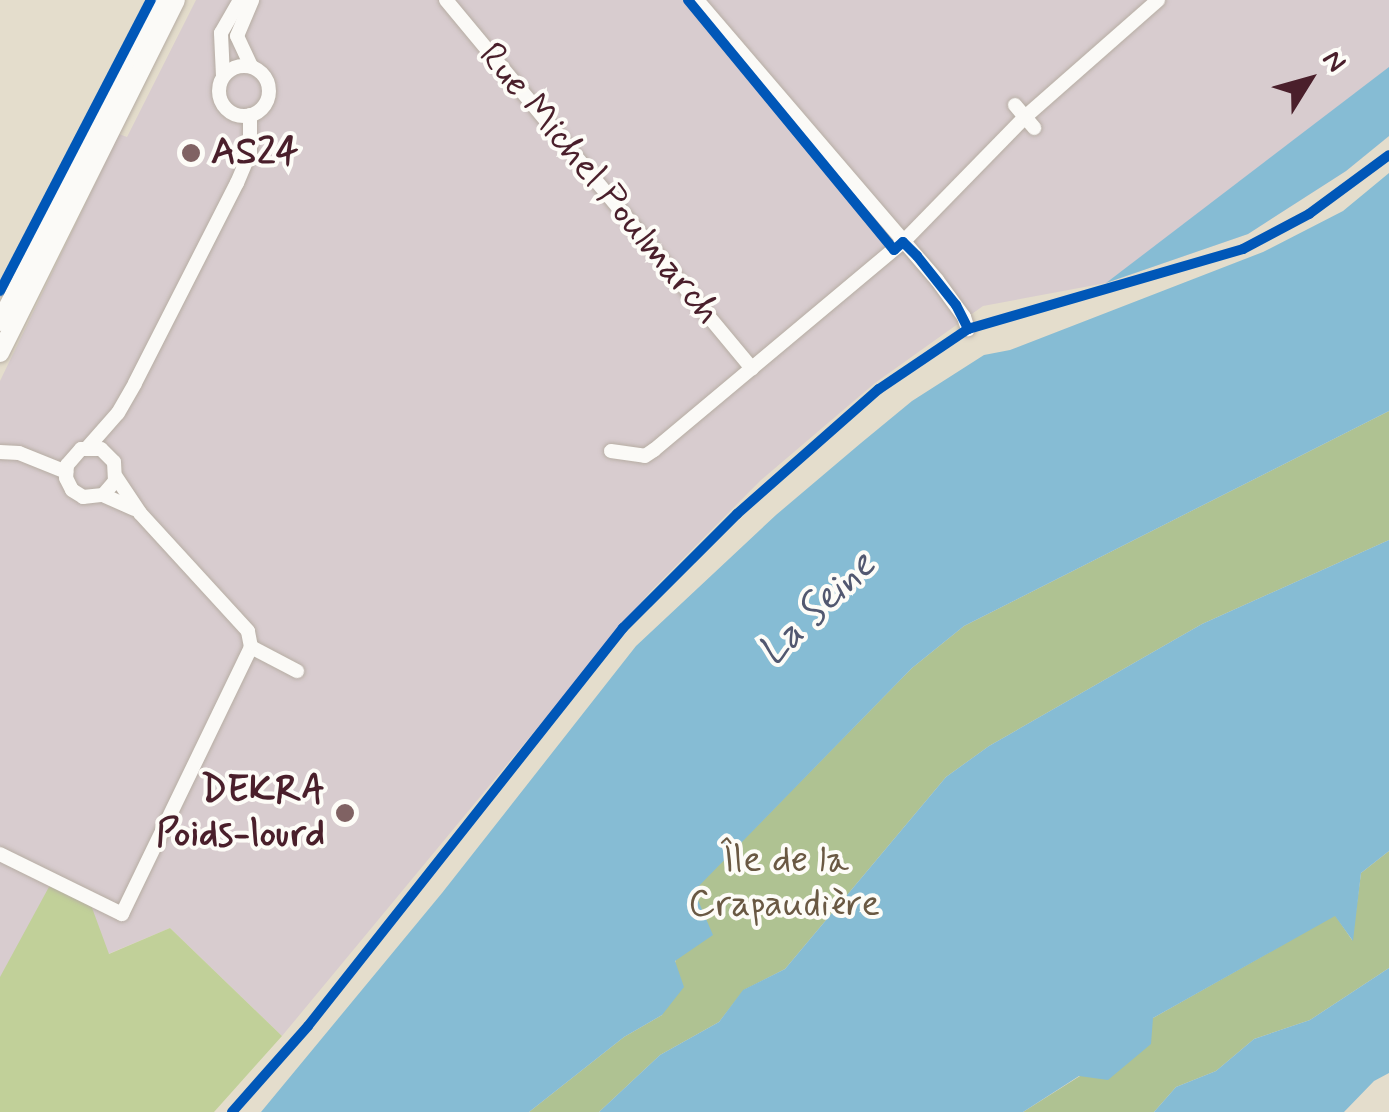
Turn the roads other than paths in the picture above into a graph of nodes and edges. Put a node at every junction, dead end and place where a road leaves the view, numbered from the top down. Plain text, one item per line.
1 (163, 0) edge
2 (176, 0) edge
3 (240, 0) edge
4 (252, 0) edge
5 (446, 0) edge
6 (698, 0) edge
7 (1158, 0) edge
8 (251, 66) junction
9 (223, 76) junction
10 (250, 115) junction
11 (903, 242) junction
12 (0, 322) edge
13 (968, 329) dead end
14 (0, 353) edge
15 (752, 368) junction
16 (118, 412) junction
17 (88, 447) junction
18 (612, 451) dead end
19 (0, 452) edge
20 (111, 456) junction
21 (66, 472) junction
22 (116, 477) junction
23 (103, 496) junction
24 (140, 513) junction
25 (251, 648) junction
26 (297, 670) dead end
27 (0, 854) edge

1 - 12 main road
2 - 14 main road
3 - 9 street
4 - 8 street
5 - 15 street, Rue Michel Poulmarch
6 - 11 street
7 - 11 street
8 - 9 street
8 - 10 street
9 - 10 street
10 - 16 street
11 - 13 street
11 - 15 street
15 - 18 street
16 - 17 street
16 - 20 street
17 - 20 street
17 - 21 street
19 - 21 street
20 - 22 street
21 - 23 street
22 - 23 street
22 - 24 street
23 - 24 street
24 - 25 street
25 - 26 street
25 - 27 street

